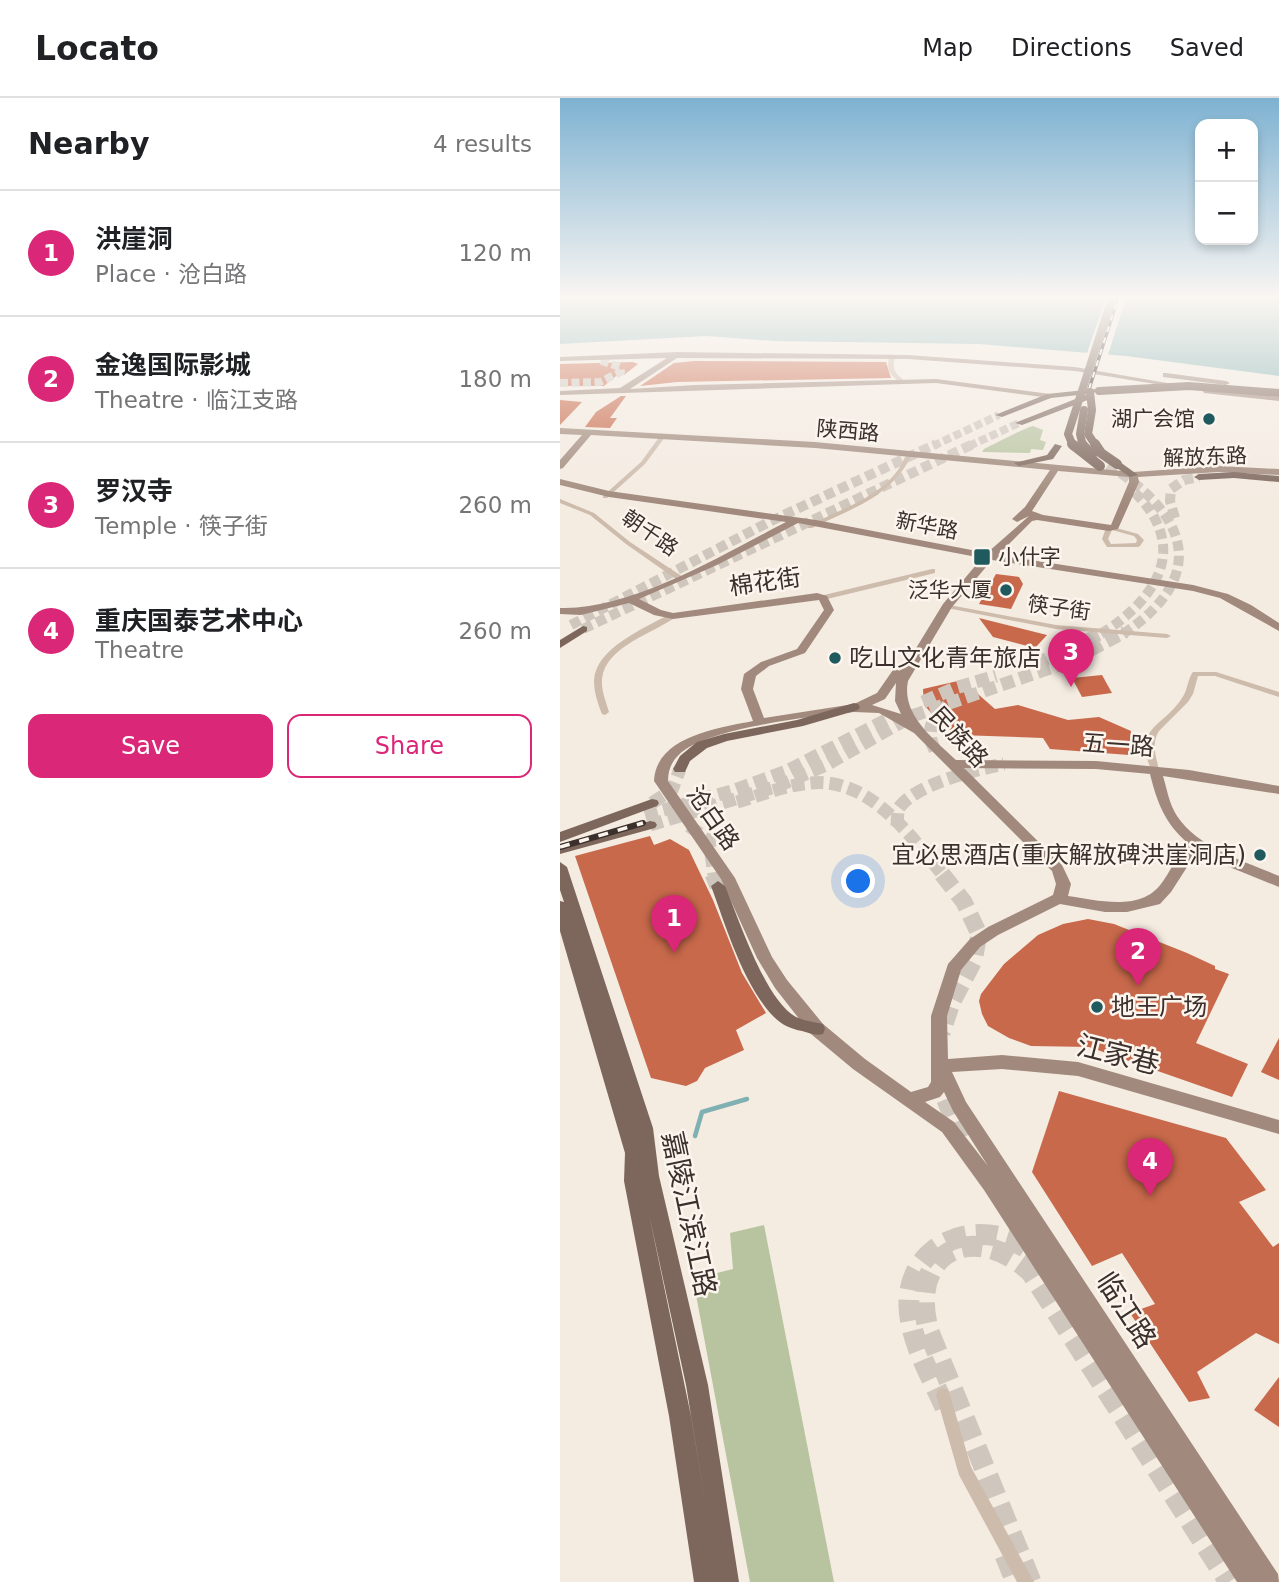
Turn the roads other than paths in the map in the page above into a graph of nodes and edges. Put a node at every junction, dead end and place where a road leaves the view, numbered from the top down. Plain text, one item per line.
1 (654, 367) edge
2 (891, 367) edge
3 (1048, 367) edge
4 (1092, 367) edge
5 (1098, 367) edge
6 (1100, 367) edge
7 (1200, 380) junction
8 (904, 383) junction
9 (1195, 389) junction
10 (619, 391) junction
11 (560, 392) edge
12 (1093, 392) junction
13 (1279, 395) edge
14 (1049, 396) junction
15 (999, 415) tunnel mouth
16 (1019, 423) tunnel mouth
17 (560, 433) edge
18 (583, 434) junction
19 (661, 438) junction
20 (1055, 452) junction
21 (908, 457) junction
22 (560, 458) edge
23 (1019, 463) junction
24 (1108, 465) junction
25 (560, 466) edge
26 (1054, 471) junction
27 (1279, 475) edge
28 (1199, 477) tunnel mouth
29 (1133, 479) junction
30 (560, 484) edge
31 (607, 496) junction
32 (560, 501) edge
33 (1029, 509) junction
34 (1037, 517) junction
35 (794, 522) junction
36 (813, 525) junction
37 (1111, 528) junction
38 (982, 557) junction
39 (932, 572) dead end
40 (679, 577) junction
41 (823, 598) junction
42 (629, 599) junction
43 (947, 606) junction
44 (560, 611) edge
45 (673, 616) junction
46 (1279, 631) edge
47 (560, 634) edge
48 (1167, 636) dead end
49 (560, 645) edge
50 (1279, 695) edge
51 (855, 707) junction
52 (605, 712) dead end
53 (760, 723) junction
54 (918, 730) junction
55 (952, 764) junction
56 (680, 769) tunnel mouth
57 (1155, 770) junction
58 (1279, 790) edge
59 (560, 838) edge
60 (1196, 842) junction
61 (560, 849) edge
62 (560, 867) edge
63 (1279, 883) edge
64 (718, 886) tunnel mouth
65 (1058, 899) junction
66 (560, 906) edge
67 (817, 1029) junction
68 (941, 1066) junction
69 (910, 1099) junction
70 (1279, 1126) edge
71 (637, 1132) junction
72 (943, 1395) tunnel mouth
73 (706, 1582) edge
74 (727, 1582) edge
75 (1026, 1582) edge
76 (1251, 1582) edge
77 (1270, 1582) edge

1 - 10 main road
2 - 8 street
3 - 9 main road
4 - 7 main road
5 - 12 main road, bridge
6 - 12 main road
7 - 9 main road
7 - 13 main road
8 - 10 main road
8 - 14 main road
9 - 13 main road
10 - 11 main road
12 - 13 main road, bridge
12 - 14 main road
12 - 16 main road
12 - 20 main road, bridge
12 - 24 main road, bridge
12 - 24 main road, bridge
14 - 15 main road
17 - 18 main road, 陕西路
18 - 19 main road, 陕西路
18 - 22 main road
18 - 25 main road
19 - 21 main road, 陕西路
19 - 23 main road, 陕西路
19 - 31 street
20 - 23 main road
20 - 26 main road
21 - 26 main road, 陕西路
21 - 36 street
23 - 26 main road, 陕西路
24 - 29 main road
26 - 29 main road, 陕西路
26 - 33 main road
27 - 28 main road
27 - 29 main road, 解放东路
29 - 37 main road
30 - 31 main road, 新华路
31 - 35 main road, 新华路
32 - 40 street, 朝千路
33 - 34 main road
33 - 38 main road
34 - 37 main road
34 - 38 main road
35 - 36 main road, 新华路
35 - 40 main road
36 - 38 main road, 新华路
37 - 37 street
38 - 43 main road, 民族路
38 - 46 main road, 新华路
38 - 51 main road
39 - 41 street
40 - 42 main road, 朝千路
41 - 45 main road, 棉花街
41 - 53 main road, 棉花街
42 - 44 main road, 朝千路
42 - 45 main road, 棉花街
43 - 48 street, 筷子街
43 - 54 main road, 民族路
45 - 52 street
47 - 49 main road
50 - 57 street
51 - 53 main road, 沧白路
51 - 54 main road, 沧白路
51 - 56 main road
53 - 67 main road, 沧白路
54 - 55 main road, 民族路
55 - 57 main road, 五一路
55 - 65 main road, 民族路
57 - 58 main road, 五一路
57 - 60 main road
59 - 61 main road
60 - 63 main road
60 - 65 main road
62 - 71 main road, 嘉陵江滨江路
64 - 67 main road
65 - 68 main road
66 - 71 main road, 嘉陵江滨江路
67 - 69 main road, 沧白路
68 - 69 main road
68 - 70 main road, 江家巷
68 - 77 main road, 临江路
69 - 76 main road, 临江路
71 - 73 main road, 嘉陵江滨江路
71 - 74 main road, 嘉陵江滨江路
72 - 75 street

